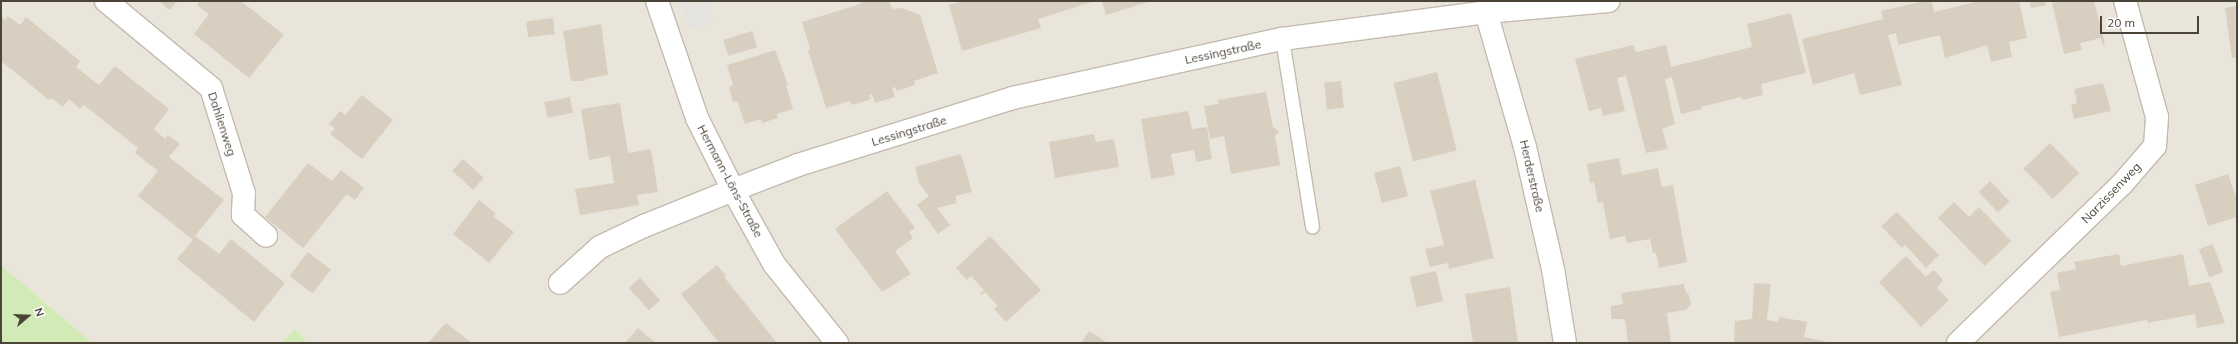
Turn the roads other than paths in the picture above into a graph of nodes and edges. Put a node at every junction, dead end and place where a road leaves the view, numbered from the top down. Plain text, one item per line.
1 (106, 1) edge
2 (657, 1) edge
3 (1609, 1) edge
4 (2125, 1) edge
5 (1486, 12) junction
6 (1282, 39) junction
7 (733, 190) junction
8 (1312, 227) dead end
9 (266, 236) dead end
10 (560, 283) dead end
11 (837, 343) edge
12 (1565, 343) edge
13 (1958, 343) edge

1 - 9 street, Dahlienweg
2 - 7 street, Hermann-Löns-Straße
3 - 5 street, Lessingstraße
4 - 13 street, Narzissenweg
5 - 6 street, Lessingstraße
5 - 12 street, Herderstraße
6 - 7 street, Lessingstraße
6 - 8 lane
7 - 10 street, Lessingstraße
7 - 11 street, Hermann-Löns-Straße

